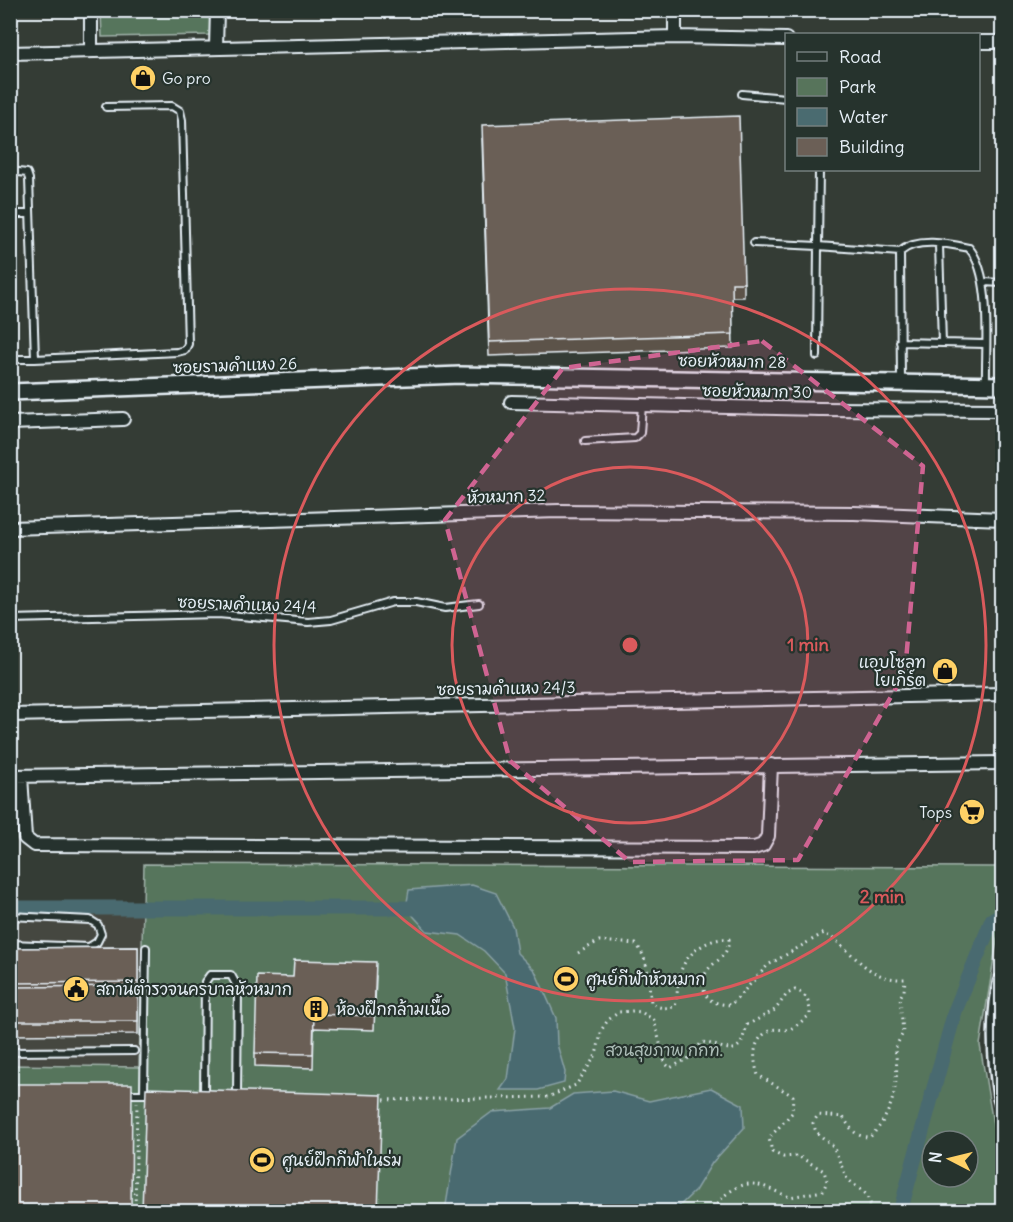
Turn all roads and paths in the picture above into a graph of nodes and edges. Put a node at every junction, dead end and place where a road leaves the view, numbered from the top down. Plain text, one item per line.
1 (91, 10) edge
2 (217, 10) edge
3 (675, 10) edge
4 (675, 37) junction
5 (785, 39) edge
6 (980, 42) edge
7 (1002, 42) edge
8 (216, 47) junction
9 (91, 51) junction
10 (10, 53) edge
11 (741, 94) dead end
12 (785, 98) edge
13 (106, 107) dead end
14 (10, 171) edge
15 (819, 171) edge
16 (10, 214) edge
17 (30, 214) junction
18 (754, 243) dead end
19 (939, 245) junction
20 (818, 246) junction
21 (900, 252) junction
22 (984, 282) junction
23 (1002, 283) edge
24 (900, 342) junction
25 (942, 343) junction
26 (985, 344) junction
27 (818, 356) dead end
28 (10, 359) edge
29 (35, 359) junction
30 (460, 375) joint
31 (901, 382) junction
32 (986, 385) junction
33 (1002, 385) edge
34 (10, 392) edge
35 (511, 402) dead end
36 (642, 405) junction
37 (1002, 410) edge
38 (123, 419) dead end
39 (10, 423) edge
40 (585, 441) dead end
41 (1002, 519) edge
42 (10, 528) edge
43 (480, 604) dead end
44 (10, 619) edge
45 (1002, 694) edge
46 (10, 715) edge
47 (1002, 763) edge
48 (771, 765) junction
49 (16, 776) edge
50 (10, 916) edge
51 (10, 944) edge
52 (146, 948) dead end
53 (578, 954) dead end
54 (1002, 982) edge
55 (1000, 1000) edge
56 (134, 1051) dead end
57 (10, 1052) edge
58 (114, 1094) edge
59 (141, 1094) junction
60 (161, 1094) edge
61 (193, 1095) edge
62 (204, 1095) junction
63 (215, 1095) edge
64 (226, 1095) edge
65 (237, 1095) junction
66 (248, 1096) edge
67 (376, 1100) edge
68 (1002, 1100) edge
69 (135, 1212) edge
70 (716, 1212) edge
71 (779, 1212) edge
72 (788, 1212) edge
73 (874, 1212) edge

1 - 9 street
2 - 8 street
3 - 4 street
4 - 5 street
4 - 8 street
6 - 7 street
8 - 9 street
9 - 10 street
11 - 12 lane
13 - 29 lane
14 - 17 lane
15 - 20 lane
16 - 17 lane
17 - 29 lane
18 - 20 lane
19 - 21 lane
19 - 22 lane
19 - 25 lane
20 - 21 lane
20 - 27 lane
21 - 24 lane
22 - 23 lane
22 - 26 lane
24 - 25 lane
24 - 31 lane
25 - 26 lane
26 - 32 lane
28 - 29 lane
30 - 31 street, ซอยหัวหมาก 28
30 - 34 street, ซอยรามคำแหง 26
31 - 32 street, ซอยหัวหมาก 28
32 - 33 street, ซอยหัวหมาก 28
35 - 36 street, ซอยหัวหมาก 30
36 - 37 street, ซอยหัวหมาก 30
36 - 40 lane
38 - 39 street
41 - 42 street, หัวหมาก 32
43 - 44 lane, ซอยรามคำแหง 24/4
45 - 46 street, ซอยรามคำแหง 24/3
47 - 48 street
48 - 49 street
48 - 49 street
50 - 51 lane
52 - 59 lane
53 - 73 path
54 - 55 main road
55 - 68 main road
56 - 57 lane
58 - 59 lane
59 - 60 lane
59 - 69 path
61 - 62 lane
62 - 63 lane
62 - 65 lane
64 - 65 lane
65 - 66 lane
67 - 70 path
71 - 72 path

